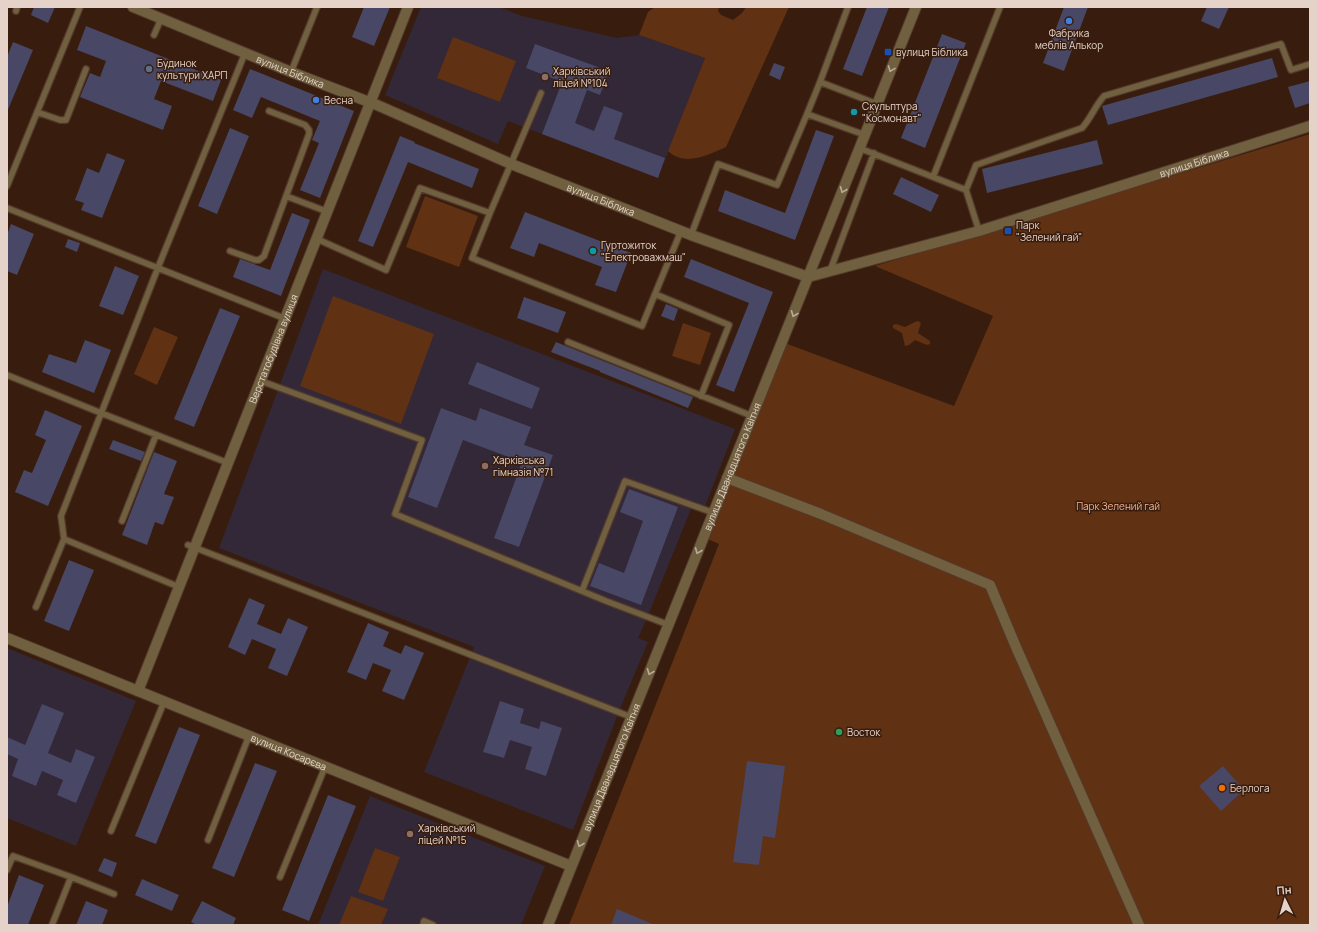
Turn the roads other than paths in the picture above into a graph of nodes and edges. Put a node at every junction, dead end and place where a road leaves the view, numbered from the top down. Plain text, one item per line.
1 (80, 7) edge
2 (134, 7) edge
3 (317, 7) edge
4 (408, 7) edge
5 (848, 7) edge
6 (916, 7) edge
7 (1000, 7) edge
8 (161, 18) junction
9 (154, 35) dead end
10 (245, 53) junction
11 (1310, 64) edge
12 (86, 69) dead end
13 (291, 72) junction
14 (820, 82) junction
15 (541, 93) dead end
16 (371, 103) junction
17 (877, 104) junction
18 (268, 111) dead end
19 (37, 112) junction
20 (807, 114) junction
21 (1310, 126) edge
22 (865, 135) junction
23 (859, 148) junction
24 (874, 154) junction
25 (512, 164) junction
26 (933, 177) junction
27 (7, 186) edge
28 (966, 190) junction
29 (286, 196) junction
30 (7, 208) edge
31 (328, 212) junction
32 (490, 213) junction
33 (979, 230) junction
34 (681, 231) junction
35 (691, 235) junction
36 (317, 239) junction
37 (230, 251) dead end
38 (830, 272) junction
39 (808, 278) junction
40 (655, 294) junction
41 (286, 319) junction
42 (568, 342) dead end
43 (7, 375) edge
44 (261, 381) junction
45 (701, 396) junction
46 (101, 413) junction
47 (752, 416) junction
48 (156, 434) junction
49 (228, 463) junction
50 (727, 478) junction
51 (714, 513) junction
52 (122, 521) dead end
53 (64, 539) junction
54 (191, 546) junction
55 (180, 587) junction
56 (582, 591) junction
57 (36, 607) dead end
58 (668, 624) junction
59 (7, 638) edge
60 (138, 691) junction
61 (164, 702) junction
62 (631, 717) junction
63 (249, 736) junction
64 (325, 767) junction
65 (111, 831) dead end
66 (208, 840) dead end
67 (571, 866) junction
68 (7, 870) edge
69 (71, 877) junction
70 (280, 877) dead end
71 (114, 894) dead end
72 (52, 925) edge
73 (423, 925) edge
74 (433, 925) edge
75 (548, 925) edge
76 (1139, 925) edge

1 - 19 lane
2 - 8 street, вулиця Біблика
3 - 13 lane
4 - 16 street, Верстатобудівна вулиця
5 - 14 lane
6 -> 17 street, вулиця Дванадцятого Квітня
7 - 26 lane
8 - 9 lane
8 - 10 street, вулиця Біблика
10 - 13 street, вулиця Біблика
10 - 46 lane
11 - 28 lane
12 - 19 lane
13 - 16 street, вулиця Біблика
14 - 17 lane
14 - 20 lane
15 - 25 lane
16 - 25 street, вулиця Біблика
16 - 31 street, Верстатобудівна вулиця
17 - 22 street, вулиця Дванадцятого Квітня
18 - 29 lane
19 - 27 lane
20 - 22 lane
20 - 35 lane
21 - 33 street, вулиця Біблика
22 - 23 street, вулиця Дванадцятого Квітня
23 - 24 lane
23 -> 39 street, вулиця Дванадцятого Квітня
24 - 26 lane
24 - 38 lane
25 - 32 lane
25 - 34 street, вулиця Біблика
26 - 28 lane
28 - 33 lane
29 - 31 lane
29 - 37 lane
30 - 41 lane
31 - 36 street, Верстатобудівна вулиця
32 - 36 lane
32 - 40 lane
33 - 38 street, вулиця Біблика
34 - 35 street, вулиця Біблика
34 - 40 lane
35 - 39 street, вулиця Біблика
36 - 41 street, Верстатобудівна вулиця
38 - 39 street, вулиця Біблика
39 -> 47 street, вулиця Дванадцятого Квітня
40 - 45 lane
41 - 44 street, Верстатобудівна вулиця
42 - 45 lane
43 - 46 lane
44 - 49 street, Верстатобудівна вулиця
44 - 56 lane
45 - 47 lane
46 - 48 lane
46 - 53 lane
47 - 50 street, вулиця Дванадцятого Квітня
48 - 49 lane
48 - 52 lane
49 - 54 street, Верстатобудівна вулиця
50 - 51 street, вулиця Дванадцятого Квітня
50 - 76 street
51 - 56 lane
51 -> 58 street, вулиця Дванадцятого Квітня
53 - 55 lane
53 - 57 lane
54 - 55 street, Верстатобудівна вулиця
54 - 62 lane
55 - 60 street, Верстатобудівна вулиця
56 - 58 lane
58 -> 62 street, вулиця Дванадцятого Квітня
59 - 60 street, вулиця Косарєва
60 - 61 street, вулиця Косарєва
61 - 63 street, вулиця Косарєва
61 - 65 lane
62 -> 67 street, вулиця Дванадцятого Квітня
63 - 64 street, вулиця Косарєва
63 - 66 lane
64 - 67 street, вулиця Косарєва
64 - 70 lane
67 - 75 street, вулиця Дванадцятого Квітня
68 - 69 lane
69 - 71 lane
69 - 72 lane
73 - 74 lane

